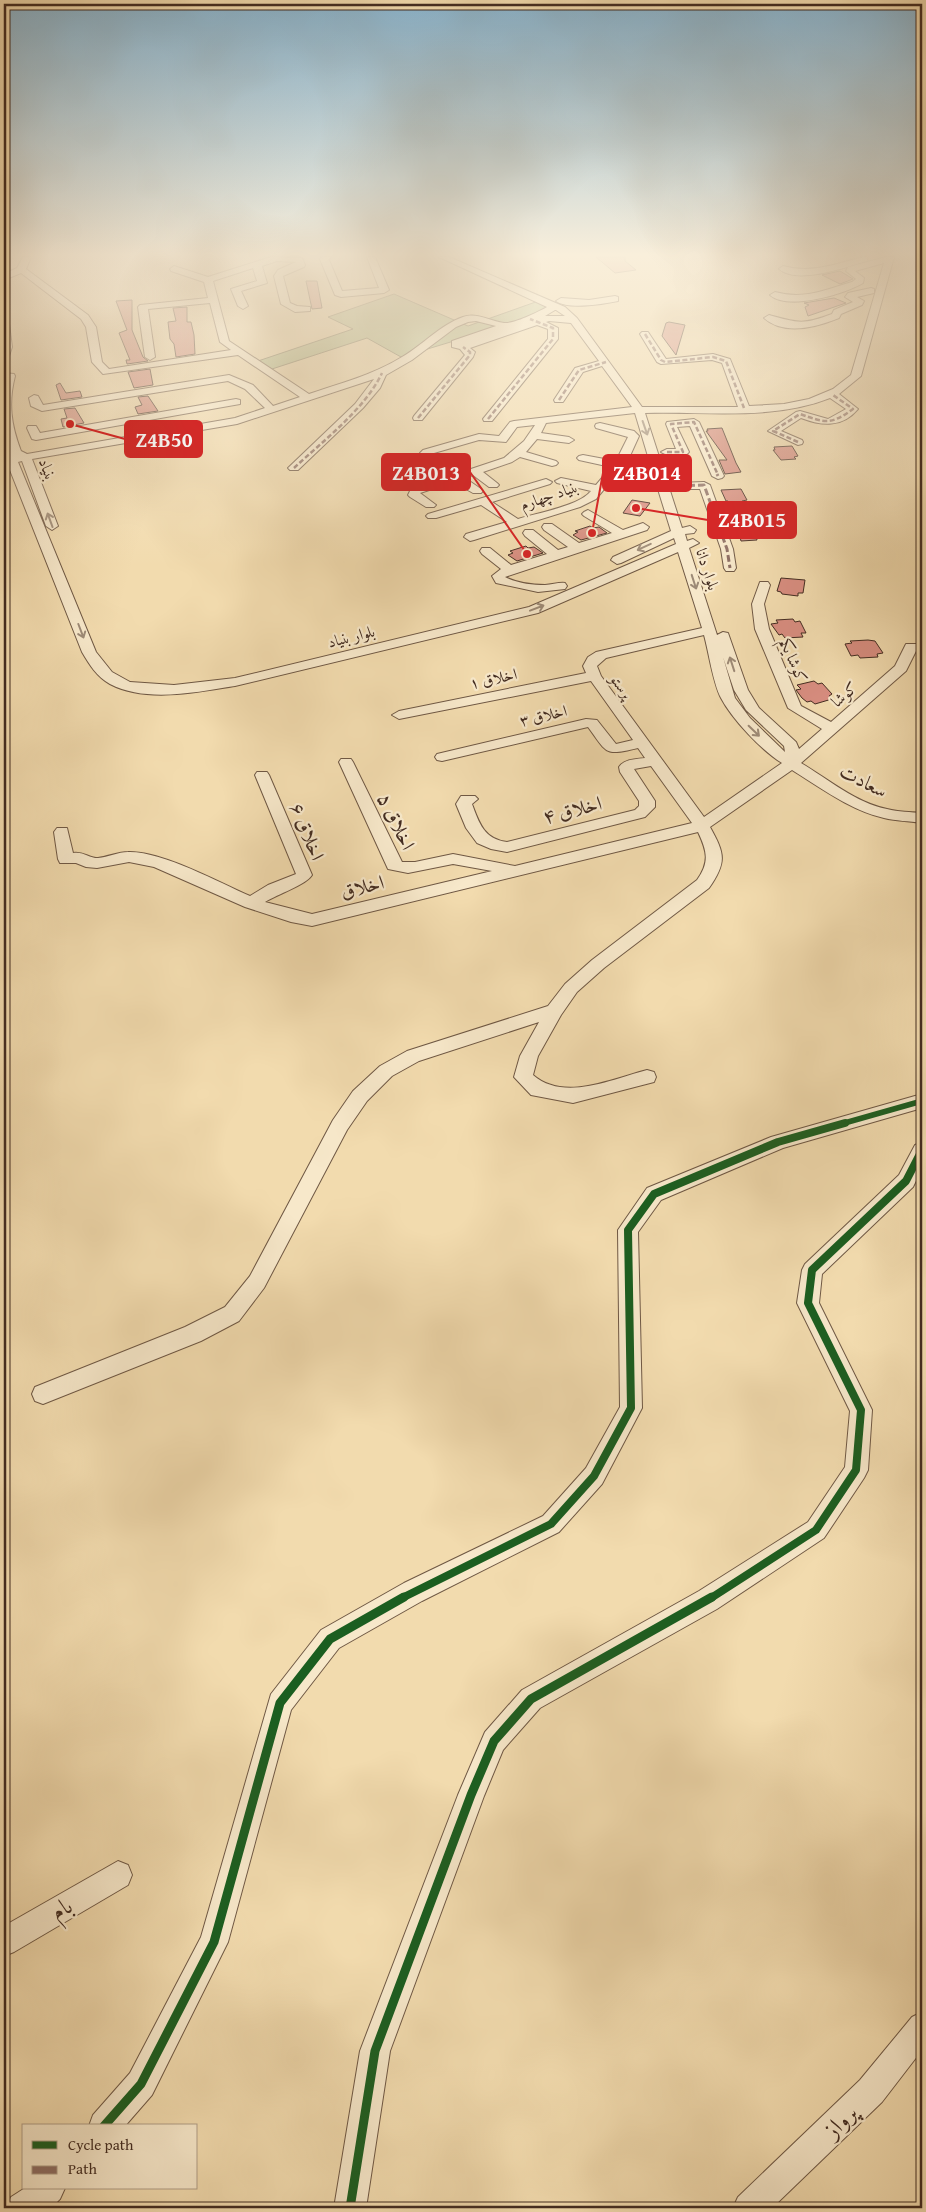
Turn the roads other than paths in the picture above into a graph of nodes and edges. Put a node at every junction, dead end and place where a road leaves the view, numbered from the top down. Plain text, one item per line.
1 (96, 360) edge
2 (185, 360) edge
3 (251, 360) edge
4 (402, 360) edge
5 (404, 360) edge
6 (466, 360) edge
7 (536, 360) edge
8 (601, 360) edge
9 (610, 360) edge
10 (661, 360) edge
11 (682, 360) edge
12 (723, 360) edge
13 (860, 360) edge
14 (382, 373) junction
15 (180, 374) dead end
16 (4, 376) edge
17 (187, 384) junction
18 (109, 385) dead end
19 (88, 388) dead end
20 (304, 395) junction
21 (833, 395) junction
22 (115, 397) junction
23 (34, 398) dead end
24 (182, 399) dead end
25 (93, 400) junction
26 (559, 400) dead end
27 (159, 402) dead end
28 (236, 402) dead end
29 (268, 406) junction
30 (744, 408) junction
31 (189, 410) junction
32 (644, 410) junction
33 (107, 412) dead end
34 (166, 414) junction
35 (89, 415) dead end
36 (418, 418) dead end
37 (488, 419) dead end
38 (542, 421) junction
39 (112, 424) junction
40 (600, 426) dead end
41 (32, 428) dead end
42 (90, 428) junction
43 (535, 435) junction
44 (92, 440) junction
45 (569, 440) dead end
46 (798, 442) dead end
47 (667, 452) junction
48 (519, 453) junction
49 (586, 454) dead end
50 (12, 457) edge
51 (621, 460) junction
52 (552, 462) dead end
53 (443, 464) dead end
54 (294, 468) dead end
55 (659, 468) junction
56 (474, 471) junction
57 (718, 476) dead end
58 (455, 477) junction
59 (561, 481) dead end
60 (546, 482) dead end
61 (676, 482) joint
62 (493, 485) dead end
63 (599, 489) junction
64 (480, 496) junction
65 (685, 512) dead end
66 (588, 514) dead end
67 (516, 523) junction
68 (548, 527) dead end
69 (643, 527) dead end
70 (529, 533) dead end
71 (622, 534) junction
72 (470, 537) dead end
73 (686, 538) junction
74 (57, 540) dead end
75 (578, 548) junction
76 (486, 551) dead end
77 (556, 555) junction
78 (730, 568) dead end
79 (510, 570) junction
80 (69, 583) junction
81 (764, 585) dead end
82 (562, 586) junction
83 (709, 630) junction
84 (912, 647) dead end
85 (594, 676) junction
86 (399, 716) dead end
87 (831, 728) junction
88 (641, 743) junction
89 (442, 757) dead end
90 (654, 761) junction
91 (346, 762) dead end
92 (792, 762) junction
93 (262, 775) dead end
94 (470, 799) dead end
95 (922, 818) edge
96 (702, 826) junction
97 (62, 832) dead end
98 (517, 870) junction
99 (251, 903) junction
100 (554, 1011) junction
101 (647, 1077) dead end
102 (922, 1101) edge
103 (922, 1150) edge
104 (43, 1394) dead end
105 (118, 1875) dead end
106 (4, 1942) edge
107 (922, 2027) edge
108 (106, 2124) edge
109 (47, 2190) edge
110 (22, 2208) edge
111 (350, 2208) edge
112 (749, 2208) edge

1 - 2 street
3 - 20 street
4 - 20 street
5 - 14 street
6 - 36 street
7 - 37 street
8 - 26 street
9 - 32 street, بلوار دانا
10 - 11 street
12 - 30 street
13 - 21 street
14 - 20 street
14 - 54 street
15 - 17 street
16 - 50 street, بنیاد
17 - 22 street
17 - 29 street
18 - 22 street
19 - 25 street
20 - 29 street
20 - 50 street
21 - 30 street
21 - 46 street
22 - 25 street
23 - 25 street
24 - 31 street
27 - 34 street
28 - 31 street
29 - 44 street
30 - 32 street
31 - 34 street
32 - 38 street
32 - 47 street, بلوار دانا
32 -> 55 street, بلوار دانا
33 - 39 street
34 - 39 street
35 - 42 street
38 - 43 street
38 - 53 street
39 - 42 street
40 - 51 street
41 - 42 street
42 - 44 street
43 - 45 street
43 - 48 street
44 - 50 street
47 - 57 street
47 - 61 street, بلوار دانا
48 - 52 street
48 - 56 street
49 - 51 street
74 -> 50 street, بنیاد
50 - 80 street
51 - 55 street
51 - 63 street, بنیاد چهارم
55 - 73 street, بلوار دانا
56 - 58 street
56 - 62 street
58 - 64 street
58 - 64 street
59 - 63 street
60 - 64 street
61 - 78 street
63 - 67 street, بنیاد چهارم
64 - 67 street
65 - 73 street, بلوار دانا
66 - 71 street
67 - 72 street, بنیاد چهارم
68 - 75 street
69 - 71 street
70 - 77 street
71 - 75 street
80 -> 73 street, بلوار بنیاد
73 -> 82 street, بلوار بنیاد
73 -> 83 street, بلوار دانا
92 -> 73 street, بلوار دانا
75 - 77 street
76 - 79 street
77 - 79 street
79 - 82 street
80 - 82 street, بلوار بنیاد
81 - 87 street, کوشا یکم
83 - 85 street, پرستو
83 -> 92 street, بلوار دانا
84 - 87 street, کوشا
85 - 86 street, اخلاق ۱
85 - 88 street, پرستو
87 - 92 street, کوشا
88 - 89 street, اخلاق ۳
88 - 90 street, پرستو
90 - 94 street, اخلاق ۴
90 - 96 street, پرستو
91 - 98 street, اخلاق ۵
92 - 95 street, سعادت
92 - 96 street
93 - 99 street, اخلاق ۶
96 - 98 street, اخلاق
96 - 100 street, پرستو
97 - 99 street, اخلاق
98 - 99 street, اخلاق
100 - 101 street, پرستو
100 - 104 street
102 - 108 street
103 - 111 street
105 - 106 street, بام
107 - 112 street, پرواز
109 - 110 street

